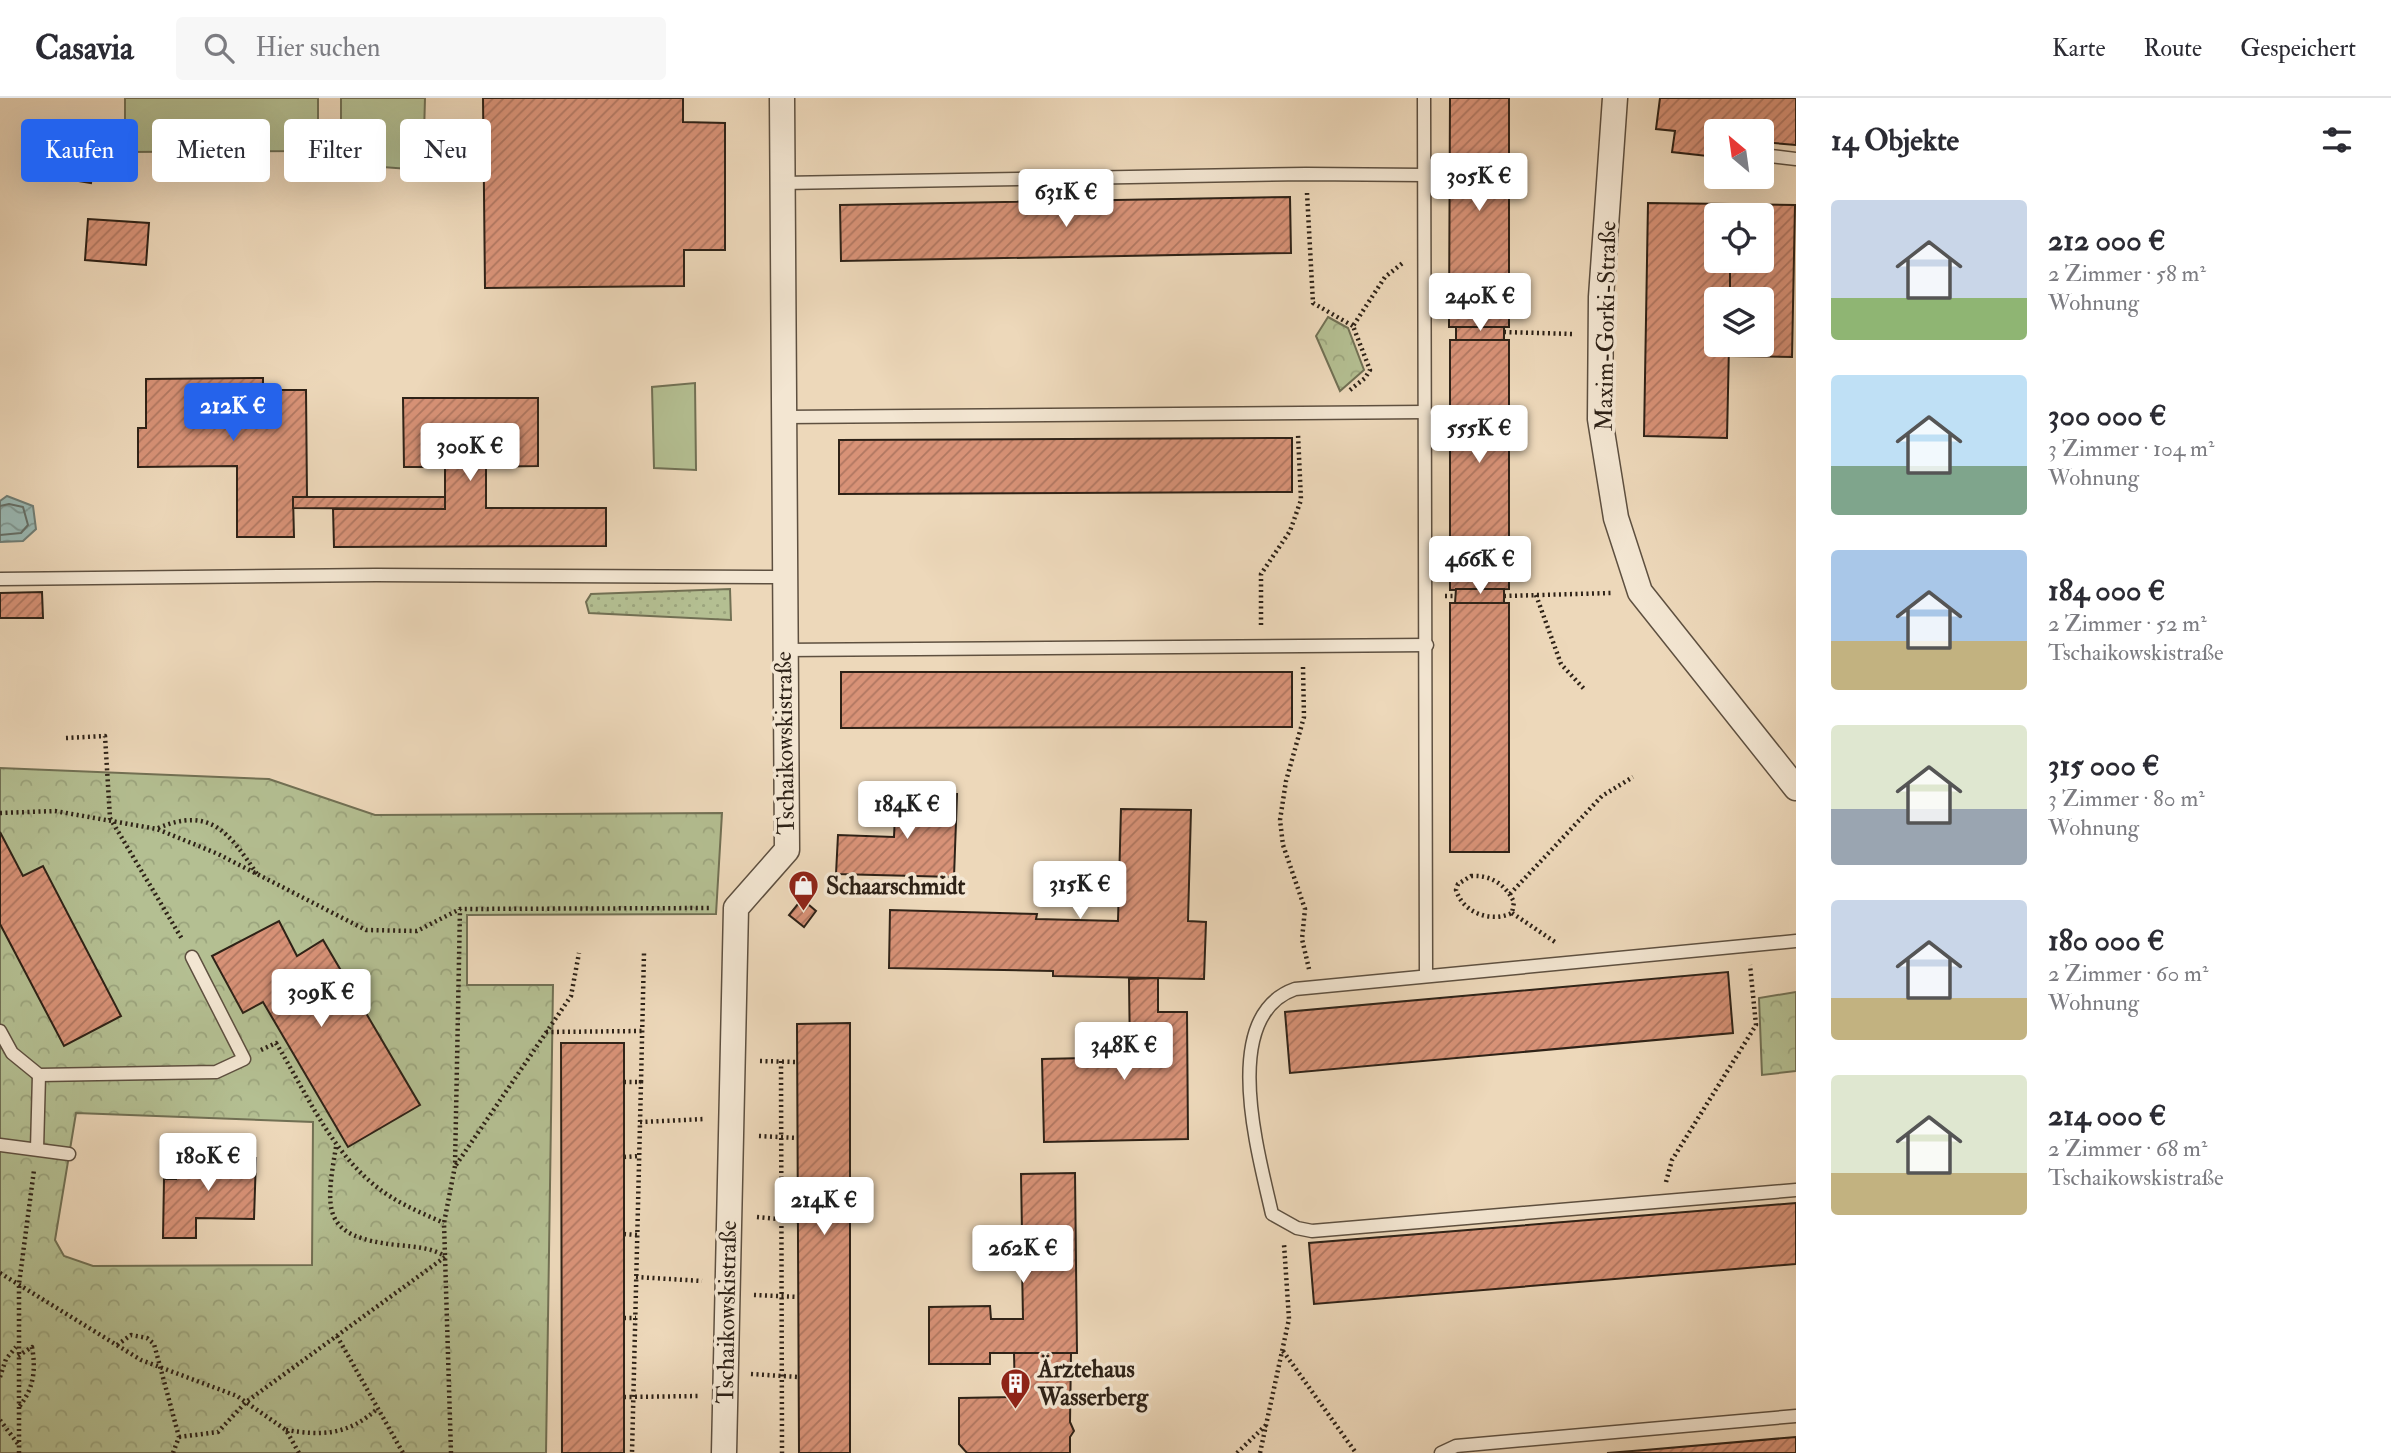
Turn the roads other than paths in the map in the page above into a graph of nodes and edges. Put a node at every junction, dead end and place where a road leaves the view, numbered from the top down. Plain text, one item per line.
1 (782, 98) edge
2 (1423, 98) edge
3 (1615, 98) edge
4 (1774, 156) edge
5 (1796, 159) edge
6 (1424, 175) junction
7 (782, 183) junction
8 (1425, 412) junction
9 (783, 416) junction
10 (783, 577) junction
11 (0, 579) edge
12 (1427, 645) junction
13 (783, 650) junction
14 (1796, 788) edge
15 (1796, 941) edge
16 (192, 957) road end
17 (1426, 975) junction
18 (0, 1031) edge
19 (39, 1075) junction
20 (0, 1145) edge
21 (37, 1149) junction
22 (69, 1154) dead end
23 (1796, 1190) edge
24 (1796, 1416) edge
25 (724, 1453) edge
26 (1441, 1453) edge

1 - 7 street, Tschaikowskistraße
2 - 6 lane
3 - 14 street, Maxim-Gorki-Straße
4 - 5 lane
6 - 7 lane
6 - 8 lane
7 - 9 street, Tschaikowskistraße
8 - 9 lane
8 - 12 lane
9 - 10 street, Tschaikowskistraße
10 - 11 lane
10 - 13 street, Tschaikowskistraße
12 - 13 lane
12 - 17 lane
13 - 25 street, Tschaikowskistraße
15 - 17 lane
16 - 19 lane
17 - 23 lane
18 - 19 lane
19 - 21 lane
20 - 21 lane
21 - 22 lane
24 - 26 lane

